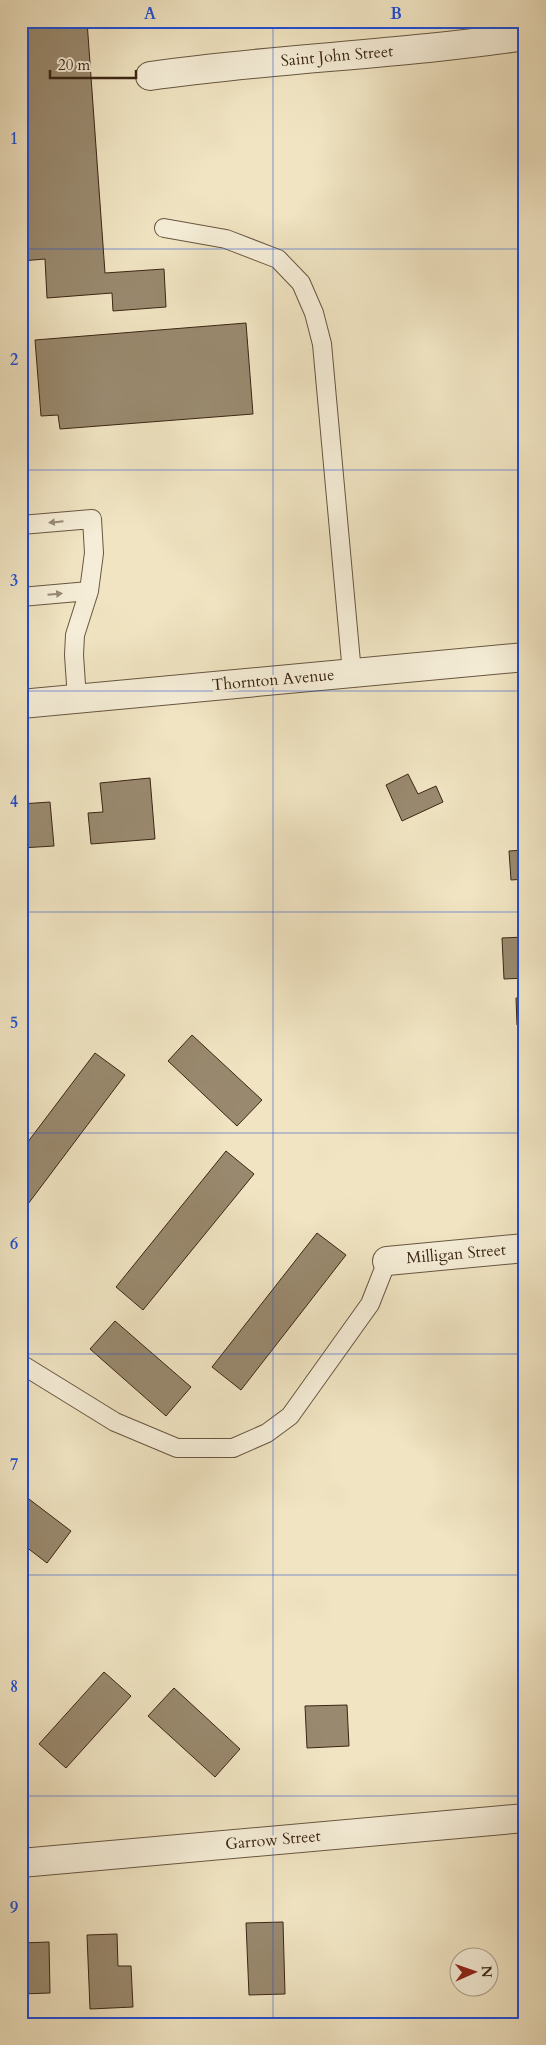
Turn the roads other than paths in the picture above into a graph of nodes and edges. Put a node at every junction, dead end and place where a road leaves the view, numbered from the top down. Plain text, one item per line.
1 (525, 36) edge
2 (150, 76) dead end
3 (164, 228) dead end
4 (21, 525) edge
5 (89, 591) junction
6 (21, 597) edge
7 (525, 657) edge
8 (352, 673) junction
9 (77, 699) junction
10 (21, 704) edge
11 (525, 1248) edge
12 (387, 1261) joint
13 (21, 1364) edge
14 (525, 1818) edge
15 (21, 1863) edge

1 - 2 street, Saint John Street
3 - 8 lane
5 -> 4 lane
6 -> 5 lane
5 - 9 lane
7 - 8 street, Thornton Avenue
8 - 9 street, Thornton Avenue
9 - 10 street, Thornton Avenue
11 - 12 street, Milligan Street
12 - 13 lane
14 - 15 street, Garrow Street

